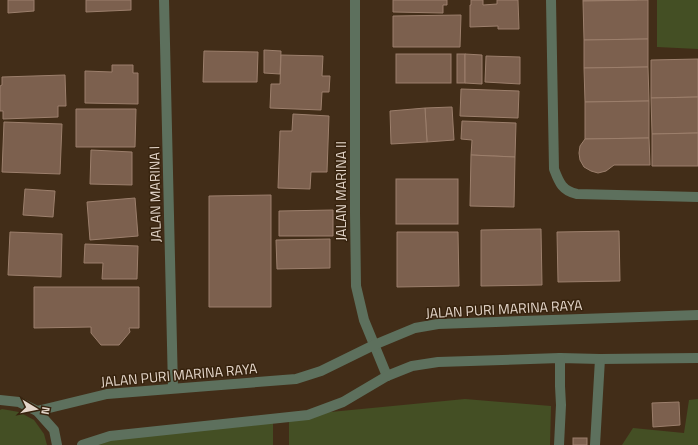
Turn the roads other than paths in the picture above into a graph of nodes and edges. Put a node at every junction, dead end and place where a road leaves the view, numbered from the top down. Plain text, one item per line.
1 (164, 0) edge
2 (355, 0) edge
3 (551, 0) edge
4 (698, 197) edge
5 (698, 315) edge
6 (374, 345) junction
7 (560, 358) junction
8 (698, 358) edge
9 (600, 359) junction
10 (387, 376) junction
11 (173, 388) junction
12 (0, 400) edge
13 (37, 410) junction
14 (57, 445) edge
15 (82, 445) edge
16 (559, 445) edge
17 (595, 445) edge

1 - 11 street, JALAN MARINA I
2 - 6 street, JALAN MARINA II
3 - 4 street
5 - 6 street, JALAN PURI MARINA RAYA
6 - 10 street, JALAN MARINA II
6 - 11 street, JALAN PURI MARINA RAYA
7 - 9 street
7 - 10 street
7 - 16 street
8 - 9 street
9 - 17 street
10 - 15 street
11 - 13 street, JALAN PURI MARINA RAYA
12 - 13 street
13 - 14 street

